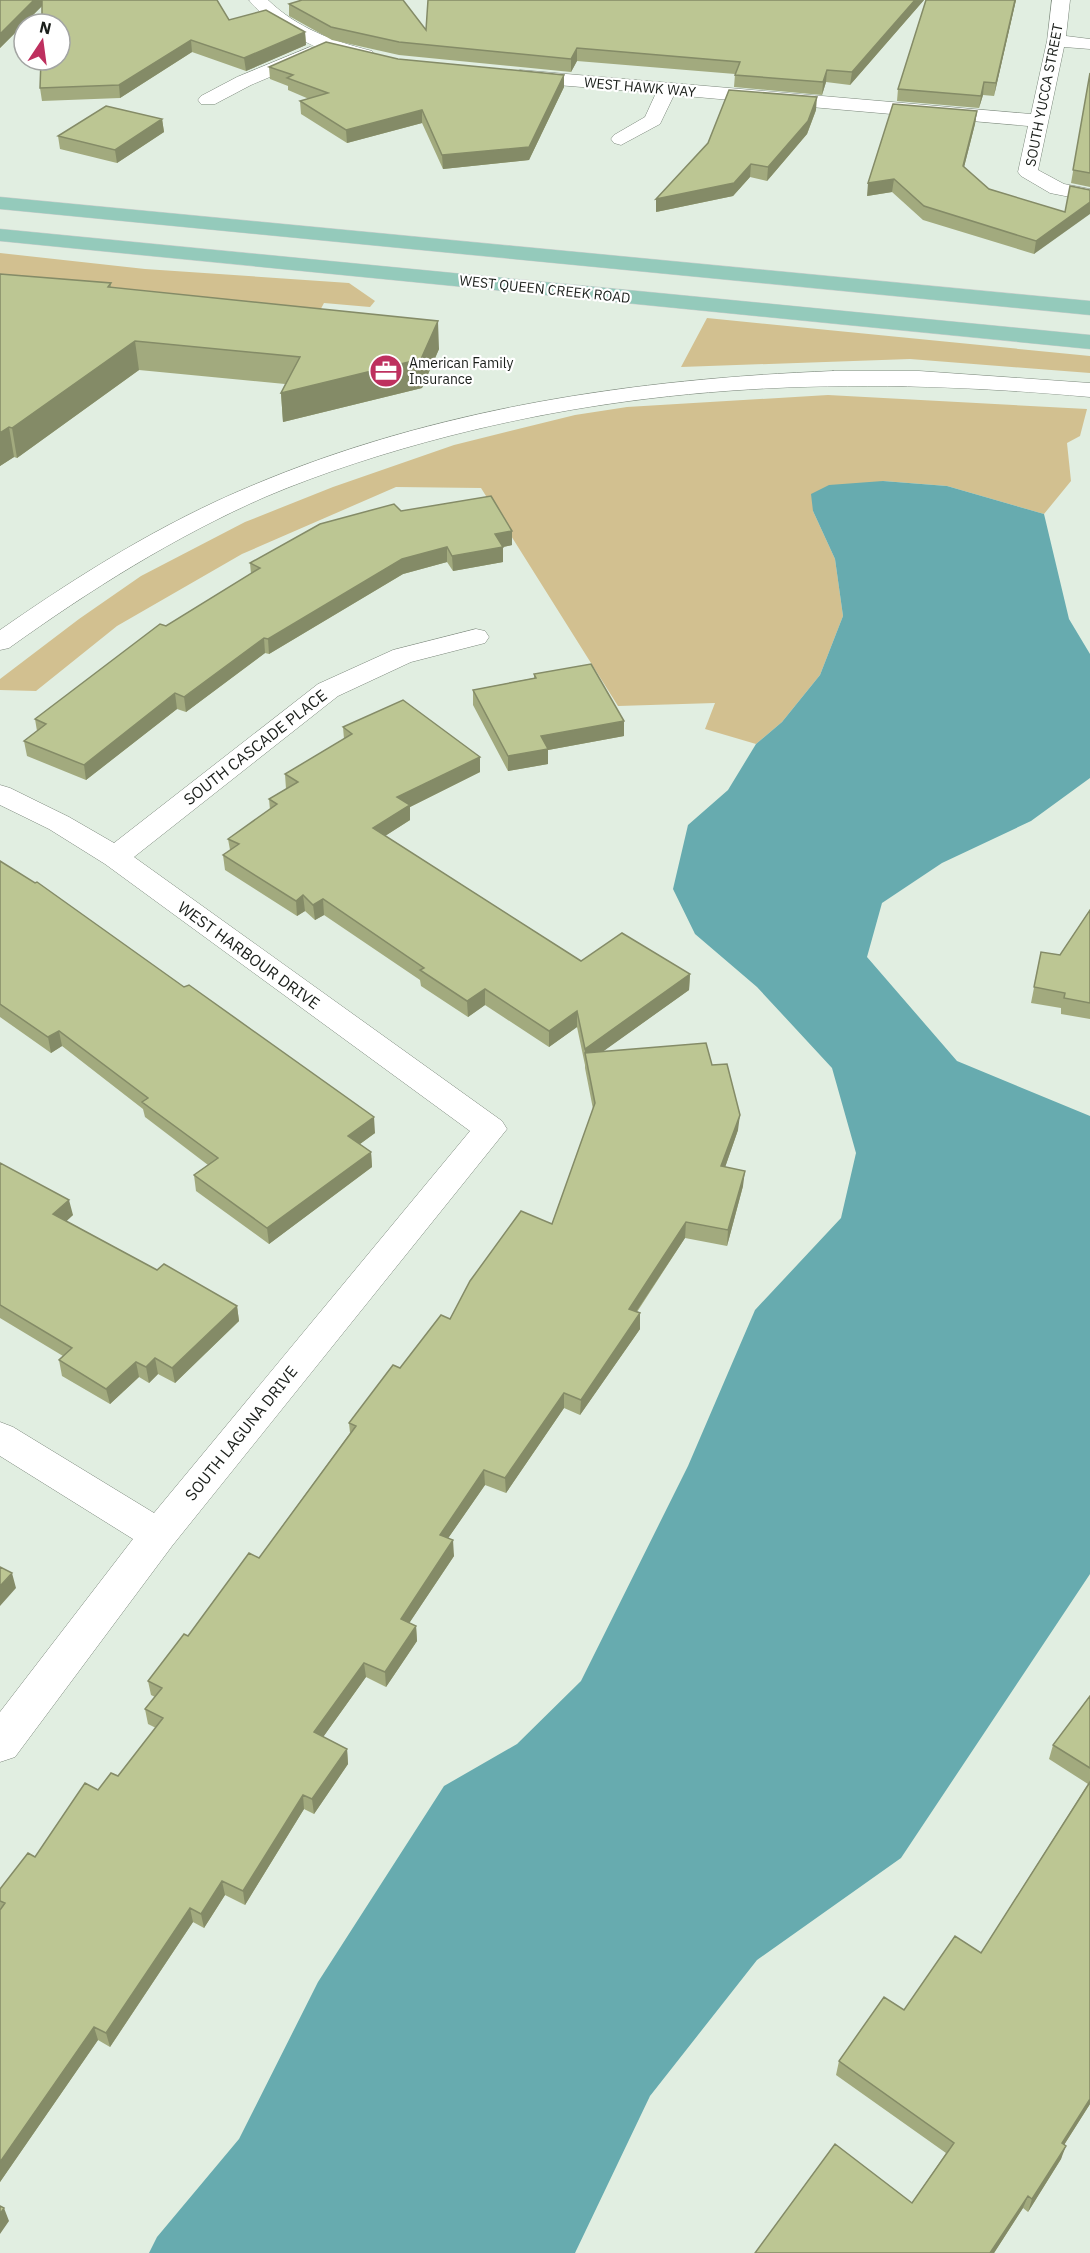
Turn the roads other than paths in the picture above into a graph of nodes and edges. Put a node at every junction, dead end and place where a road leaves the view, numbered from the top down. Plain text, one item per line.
1 (258, 0) edge
2 (1061, 0) edge
3 (1056, 41) junction
4 (1090, 44) edge
5 (326, 46) junction
6 (378, 58) edge
7 (496, 74) edge
8 (667, 90) junction
9 (208, 100) dead end
10 (1038, 121) junction
11 (621, 139) dead end
12 (1090, 195) edge
13 (0, 203) edge
14 (0, 235) edge
15 (691, 269) junction
16 (415, 276) junction
17 (1090, 308) edge
18 (1090, 342) edge
19 (1090, 390) edge
20 (476, 637) dead end
21 (0, 642) edge
22 (0, 794) edge
23 (114, 857) junction
24 (490, 1129) joint
25 (0, 1437) edge
26 (158, 1535) junction
27 (0, 1744) edge

1 - 5 street
2 - 3 street, SOUTH YUCCA STREET
3 - 4 street
3 - 10 street, SOUTH YUCCA STREET
5 - 6 street
5 - 9 street
7 - 8 street, WEST HAWK WAY
8 - 10 street, WEST HAWK WAY
8 - 11 street
10 - 12 street, SOUTH YUCCA STREET
13 - 15 main road, WEST QUEEN CREEK ROAD
14 - 16 main road, WEST QUEEN CREEK ROAD
15 - 16 main road
15 - 17 main road, WEST QUEEN CREEK ROAD
16 - 18 main road, WEST QUEEN CREEK ROAD
19 - 21 street
20 - 23 street, SOUTH CASCADE PLACE
22 - 23 street, WEST HARBOUR DRIVE
23 - 24 street, WEST HARBOUR DRIVE
24 - 26 street, SOUTH LAGUNA DRIVE
25 - 26 street
26 - 27 street, SOUTH LAGUNA DRIVE

